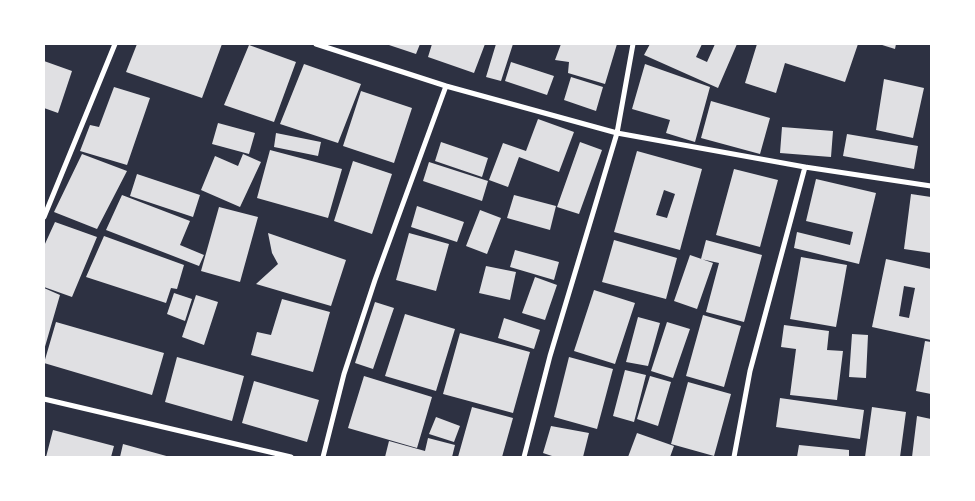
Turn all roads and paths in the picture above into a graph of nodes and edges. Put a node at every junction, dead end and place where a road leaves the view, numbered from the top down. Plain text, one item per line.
1 (115, 44) edge
2 (316, 44) edge
3 (633, 44) edge
4 (325, 45) edge
5 (446, 86) junction
6 (617, 133) junction
7 (805, 167) junction
8 (931, 186) edge
9 (44, 217) edge
10 (44, 399) edge
11 (282, 456) edge
12 (291, 457) edge
13 (323, 457) edge
14 (524, 457) edge
15 (734, 457) edge

1 - 9 street
2 - 4 street
3 - 6 street
4 - 5 street
5 - 6 street
5 - 13 street
6 - 7 street
6 - 14 street
7 - 8 street
7 - 15 street
10 - 11 street
11 - 12 street

